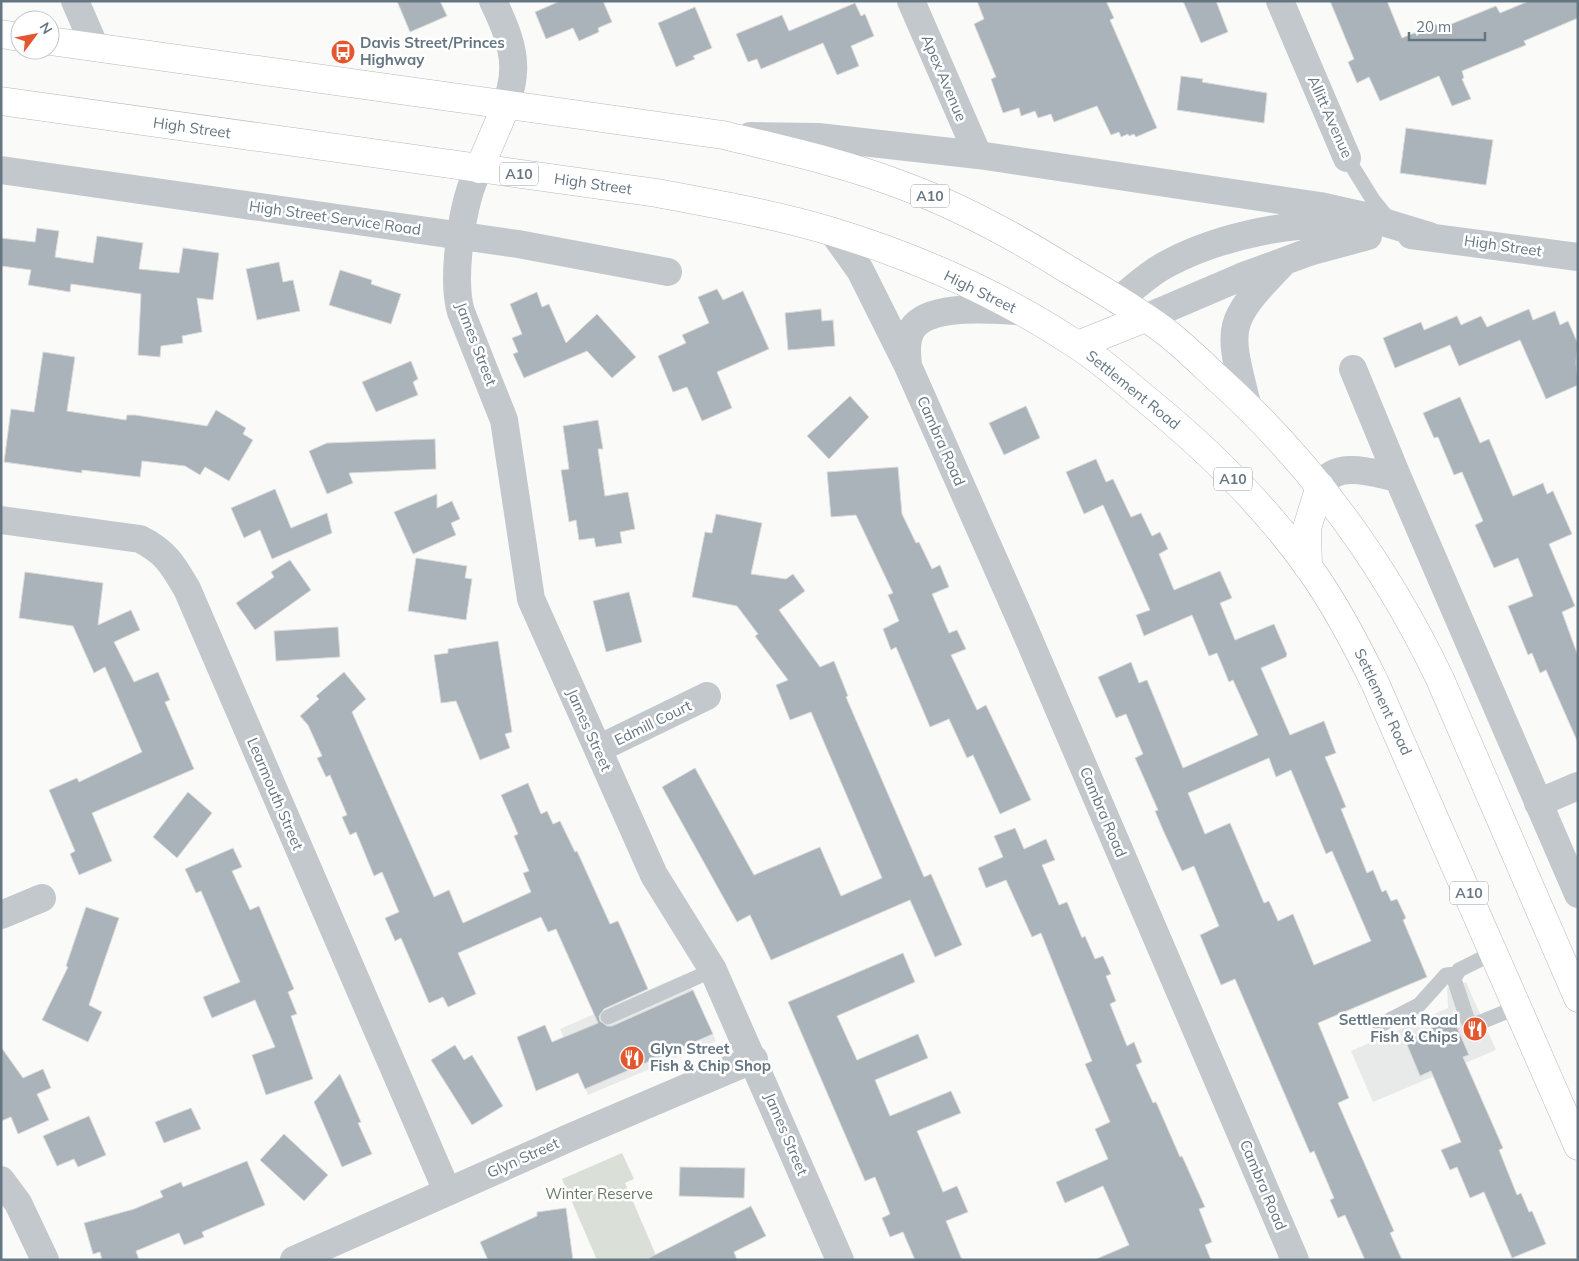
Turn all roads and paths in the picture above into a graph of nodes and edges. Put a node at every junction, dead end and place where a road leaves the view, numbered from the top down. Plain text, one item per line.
1 (75, 1) edge
2 (494, 1) edge
3 (911, 1) edge
4 (1280, 1) edge
5 (60, 42) edge
6 (95, 47) junction
7 (1, 101) edge
8 (506, 106) junction
9 (723, 135) junction
10 (978, 155) junction
11 (1347, 158) joint
12 (479, 169) junction
13 (1, 170) edge
14 (1392, 229) junction
15 (832, 231) junction
16 (462, 236) junction
17 (1578, 257) edge
18 (1283, 262) junction
19 (668, 272) dead end
20 (1118, 301) junction
21 (1019, 311) junction
22 (1145, 318) junction
23 (1074, 343) junction
24 (908, 366) junction
25 (1353, 369) dead end
26 (1247, 404) junction
27 (1398, 478) junction
28 (1320, 486) junction
29 (1, 520) edge
30 (1308, 567) junction
31 (707, 696) dead end
32 (598, 749) junction
33 (1578, 786) edge
34 (1538, 803) junction
35 (1578, 894) edge
36 (42, 898) dead end
37 (1, 915) edge
38 (1495, 952) junction
39 (713, 970) junction
40 (1457, 974) junction
41 (1578, 998) edge
42 (1518, 1007) junction
43 (608, 1017) dead end
44 (1380, 1025) dead end
45 (754, 1059) junction
46 (1578, 1146) edge
47 (1, 1180) edge
48 (447, 1192) junction
49 (44, 1260) edge
50 (294, 1260) edge
51 (840, 1260) edge
52 (1295, 1260) edge

1 - 6 street
2 - 8 street
3 - 10 street, Apex Avenue
4 - 11 street, Allitt Avenue
5 - 6 highway, High Street / A10
6 - 8 highway, High Street / A10
7 - 12 highway, High Street / A10
8 - 9 highway, High Street / A10
8 - 12 highway
9 - 10 street, High Street
9 - 20 highway, High Street / A10
10 - 14 street, High Street
11 - 14 lane, Allitt Avenue
12 - 15 highway, High Street / A10
12 - 16 street, James Street
13 - 16 street, High Street Service Road
14 - 17 street, High Street
14 - 18 street, High Street
14 - 20 street, High Street
15 - 21 highway, High Street / A10
15 - 24 street, Cambra Road
16 - 19 street, High Street Service Road
16 - 32 street, James Street
18 - 22 street, High Street
18 - 26 street
20 - 22 highway, A10
20 - 23 highway
21 - 23 highway, High Street / A10
21 - 24 street, Cambra Road
22 - 23 highway
22 - 26 highway, A10
23 - 30 highway, Settlement Road / A10
24 - 52 street, Cambra Road
25 - 27 street
26 - 28 highway, A10
27 - 28 street
27 - 34 street
28 - 30 highway
28 - 41 highway, A10
29 - 48 street, Learmouth Street
30 - 38 highway, Settlement Road / A10
31 - 32 street, Edmill Court
32 - 39 street, James Street
33 - 34 street
34 - 35 street
36 - 37 street
38 - 40 lane
38 - 42 highway, Settlement Road / A10
39 - 43 lane
39 - 45 street, James Street
40 - 42 lane
40 - 44 lane
42 - 46 highway, Settlement Road / A10
45 - 48 street, Glyn Street
45 - 51 street, James Street
47 - 49 street
48 - 50 street, Glyn Street

